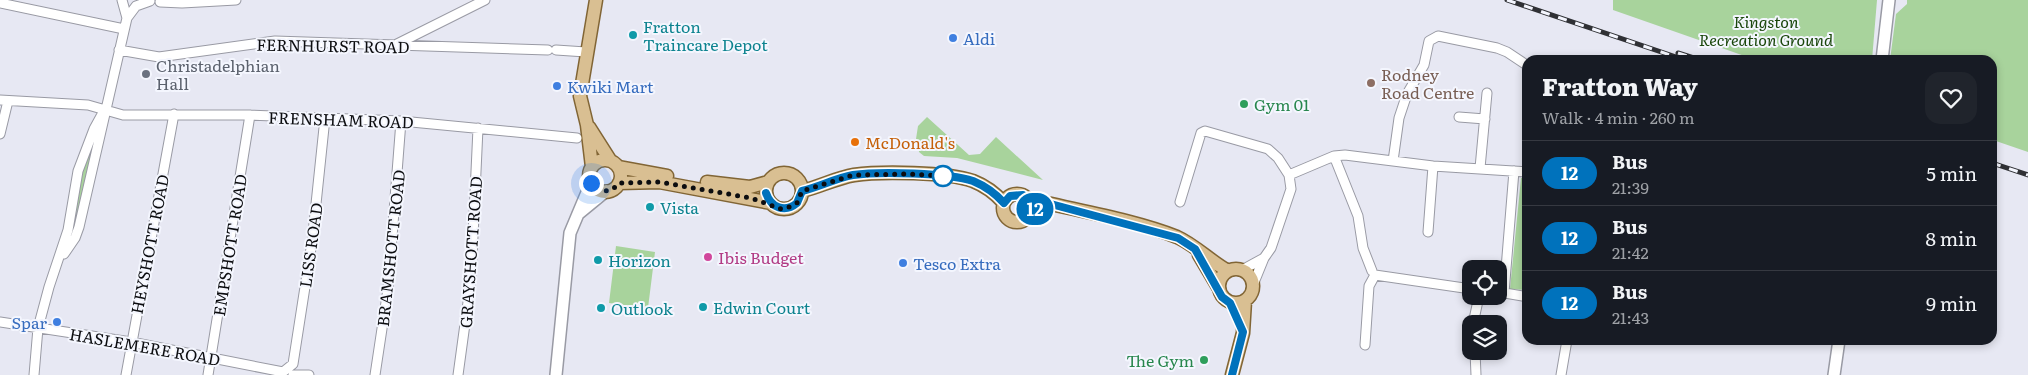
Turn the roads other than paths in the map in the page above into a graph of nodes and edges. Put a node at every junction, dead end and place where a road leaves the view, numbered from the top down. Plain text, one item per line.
1 (122, 0) edge
2 (137, 0) edge
3 (236, 0) edge
4 (484, 0) edge
5 (596, 0) edge
6 (1889, 0) edge
7 (157, 1) edge
8 (0, 3) edge
9 (127, 18) junction
10 (124, 28) junction
11 (395, 46) junction
12 (119, 50) junction
13 (586, 52) junction
14 (1883, 55) edge
15 (1522, 62) edge
16 (1488, 93) dead end
17 (4, 101) edge
18 (105, 110) junction
19 (174, 114) junction
20 (250, 115) junction
21 (1458, 117) dead end
22 (325, 118) junction
23 (1485, 119) junction
24 (401, 121) junction
25 (587, 125) junction
26 (478, 128) junction
27 (0, 134) edge
28 (577, 138) dead end
29 (1334, 156) junction
30 (1393, 161) junction
31 (614, 164) junction
32 (1433, 166) junction
33 (592, 167) junction
34 (1480, 168) junction
35 (1514, 171) junction
36 (1522, 172) edge
37 (1289, 175) junction
38 (768, 182) junction
39 (591, 183) junction
40 (619, 183) junction
41 (606, 191) junction
42 (802, 191) junction
43 (1180, 202) dead end
44 (771, 203) junction
45 (1004, 203) junction
46 (1032, 210) junction
47 (577, 215) junction
48 (69, 225) junction
49 (79, 227) junction
50 (1428, 232) dead end
51 (1195, 249) junction
52 (1264, 258) junction
53 (1505, 260) edge
54 (58, 261) junction
55 (1228, 270) junction
56 (1242, 270) junction
57 (1373, 273) junction
58 (1253, 286) junction
59 (1218, 287) junction
60 (1462, 288) edge
61 (1507, 294) edge
62 (1522, 296) edge
63 (1245, 301) junction
64 (1230, 303) junction
65 (0, 322) edge
66 (38, 328) junction
67 (1243, 332) junction
68 (131, 342) junction
69 (1365, 345) dead end
70 (1566, 345) edge
71 (1838, 345) edge
72 (211, 357) junction
73 (1475, 360) edge
74 (292, 373) edge
75 (34, 375) edge
76 (126, 375) edge
77 (208, 375) edge
78 (309, 375) edge
79 (375, 375) edge
80 (458, 375) edge
81 (556, 375) edge
82 (1232, 375) edge
83 (1476, 375) edge
84 (1562, 375) edge
85 (1834, 375) edge

1 - 9 street
2 - 7 street
3 - 7 street
4 - 11 street
5 - 13 main road
6 - 14 main road
7 - 9 street
8 - 10 street
9 - 10 street
10 - 12 street
11 - 12 street, FERNHURST ROAD
11 - 13 street, FERNHURST ROAD
12 - 18 street
13 - 25 main road
15 - 30 street
16 - 23 street
17 - 18 street, FRENSHAM ROAD
17 - 27 street
18 - 19 street, FRENSHAM ROAD
18 - 48 street
18 - 49 street
19 - 20 street, FRENSHAM ROAD
19 - 68 street, HEYSHOTT ROAD
20 - 22 street, FRENSHAM ROAD
20 - 72 street, EMPSHOTT ROAD
21 - 23 street
22 - 24 street, FRENSHAM ROAD
22 - 74 street, LISS ROAD
23 - 34 street
24 - 26 street, FRENSHAM ROAD
24 - 79 street, BRAMSHOTT ROAD
25 - 31 main road
25 - 33 main road
26 - 28 street, FRENSHAM ROAD
26 - 80 street, GRAYSHOTT ROAD
29 - 30 street
29 - 37 street
29 - 57 street
30 - 32 street
31 - 33 main road
31 - 38 main road
31 - 40 main road
32 - 34 street
32 - 50 street
33 - 39 main road
34 - 35 street
35 - 36 street
35 - 53 street
37 - 43 street
37 - 52 street
38 - 42 main road
38 - 44 main road
39 - 41 main road
39 - 47 main road
40 - 41 main road
40 - 44 main road
41 - 47 main road
42 - 44 main road
42 - 45 main road
45 - 46 main road
45 - 46 main road
46 - 51 main road
47 - 81 main road
48 - 49 street
48 - 54 street
49 - 54 street
51 - 55 main road
51 - 59 main road
52 - 56 street
52 - 58 street
54 - 66 street
55 - 56 main road
55 - 59 main road
56 - 58 main road
57 - 60 street
57 - 69 street
58 - 63 main road
59 - 64 main road
61 - 62 street
63 - 64 main road
63 - 67 main road
64 - 67 main road
65 - 66 street, HASLEMERE ROAD
66 - 68 street, HASLEMERE ROAD
66 - 75 street
67 - 82 main road
68 - 72 street, HASLEMERE ROAD
68 - 76 street, HEYSHOTT ROAD
70 - 84 street
71 - 85 main road
72 - 74 street, HASLEMERE ROAD
72 - 77 street, EMPSHOTT ROAD
73 - 83 street
74 - 78 street, HASLEMERE ROAD

